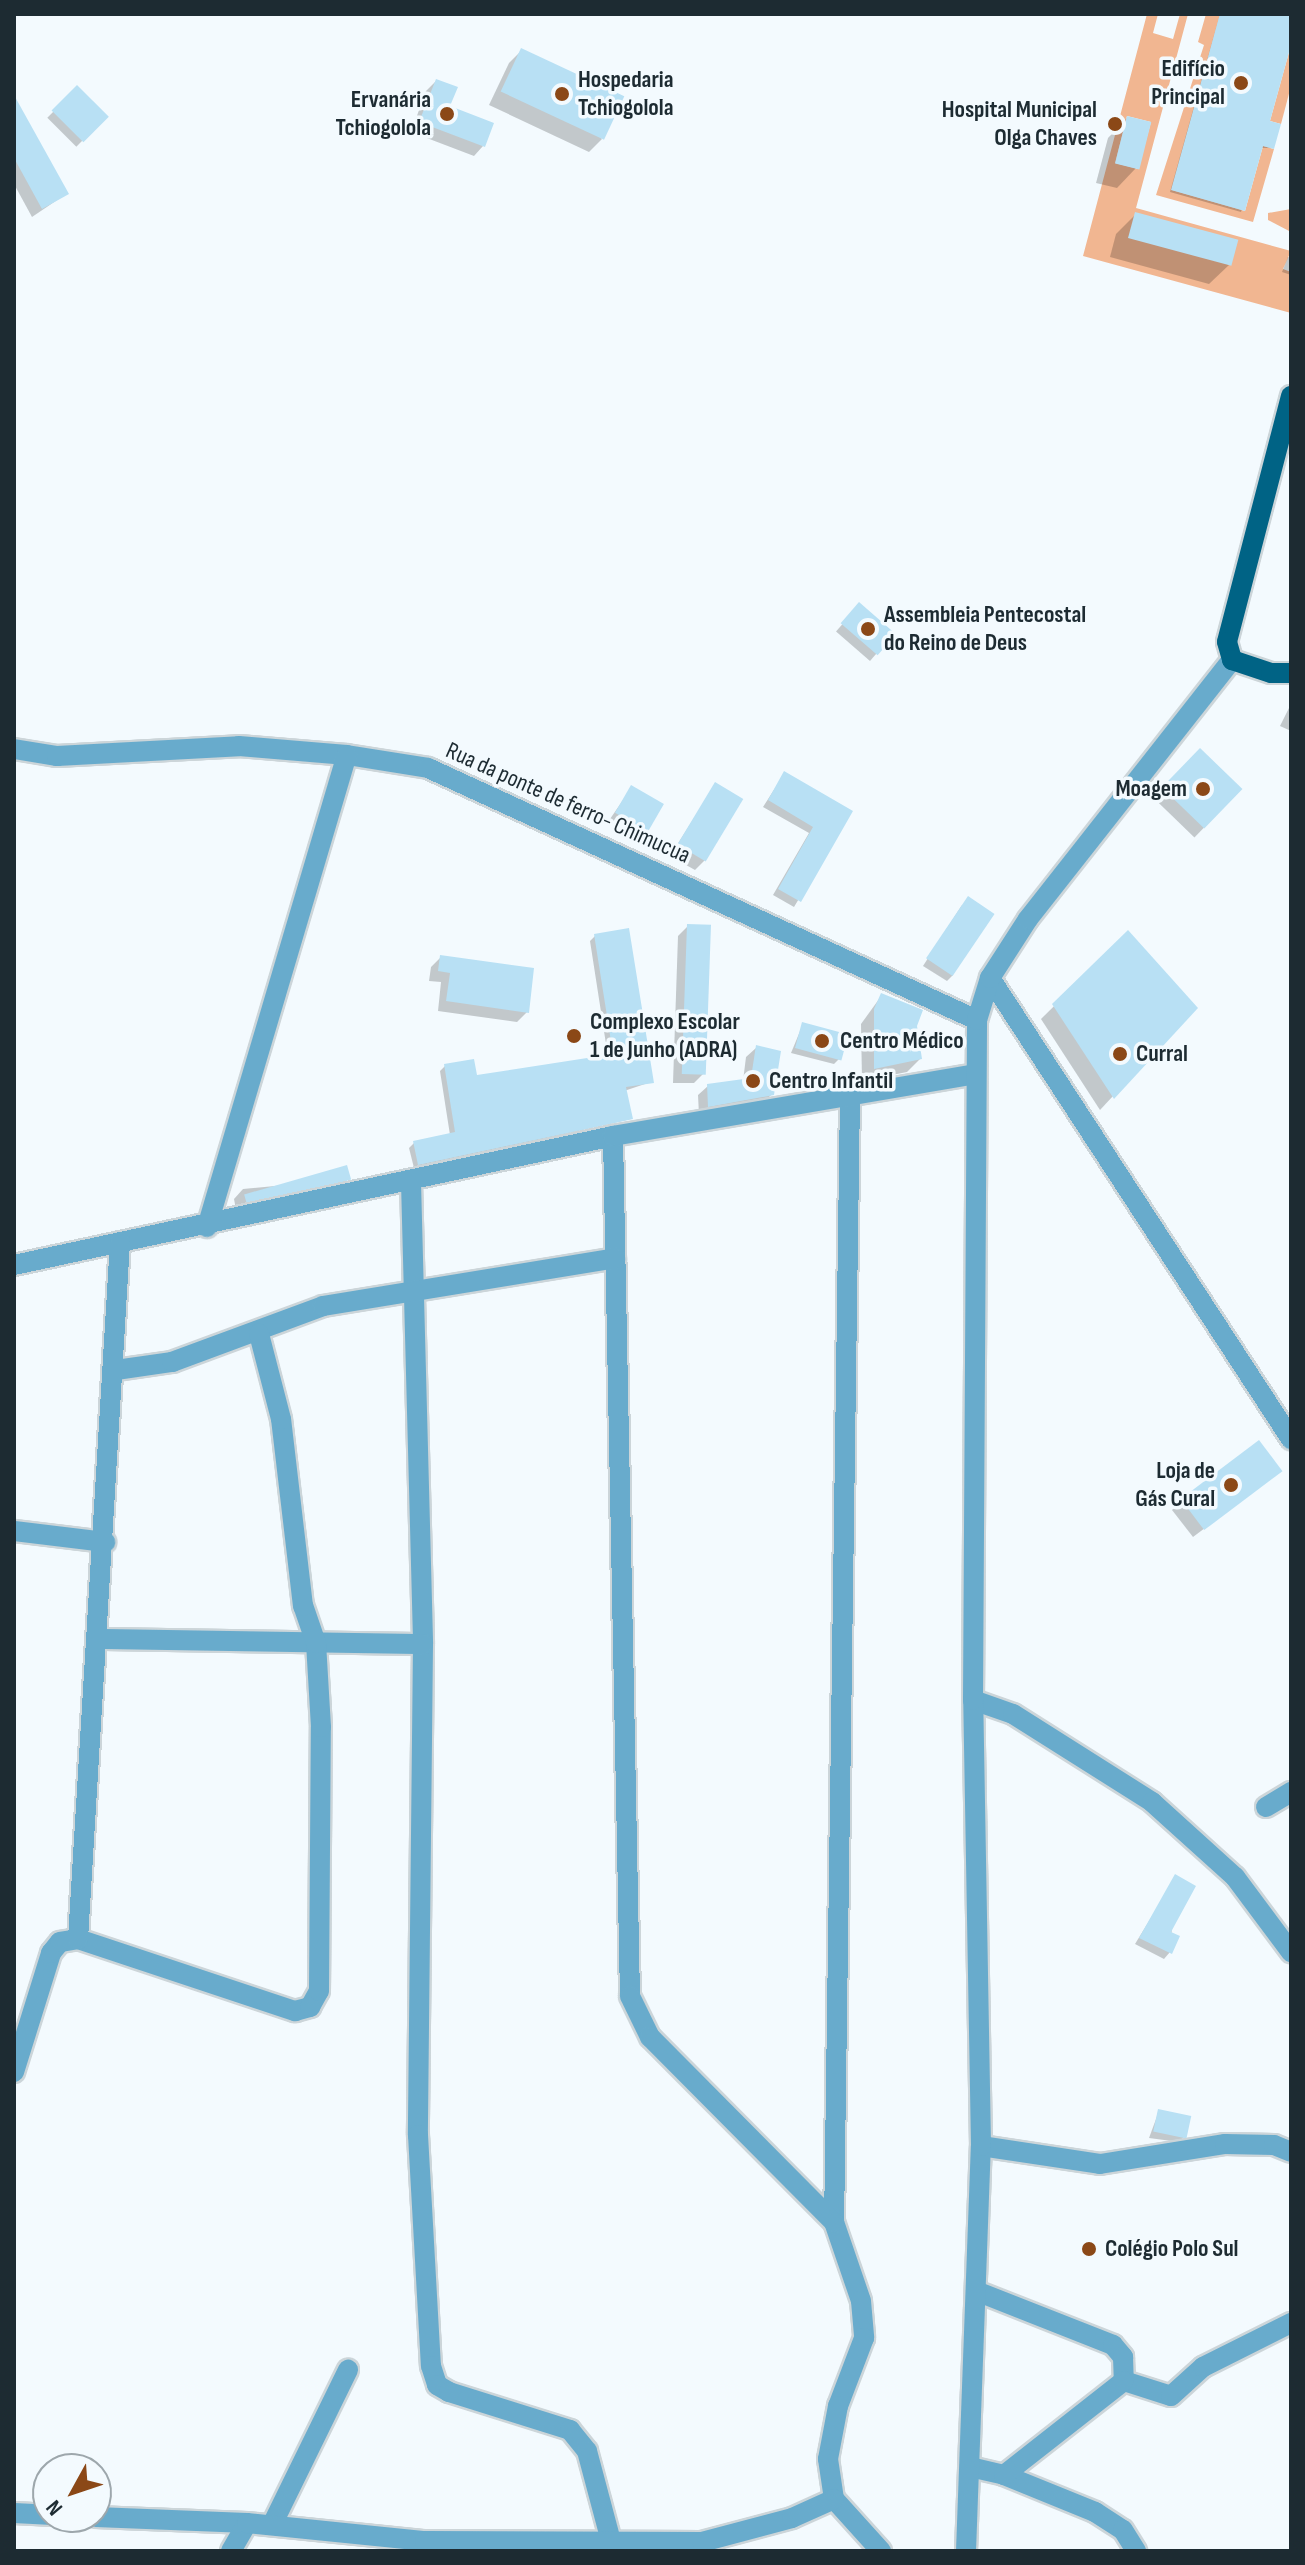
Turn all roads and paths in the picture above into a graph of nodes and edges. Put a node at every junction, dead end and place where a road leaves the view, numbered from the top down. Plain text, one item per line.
1 (1291, 396) edge
2 (1232, 660) junction
3 (1291, 673) edge
4 (14, 749) edge
5 (347, 755) junction
6 (990, 978) junction
7 (977, 1020) junction
8 (976, 1074) junction
9 (850, 1095) junction
10 (613, 1136) junction
11 (411, 1182) junction
12 (207, 1227) junction
13 (120, 1242) junction
14 (615, 1258) junction
15 (14, 1265) edge
16 (413, 1294) junction
17 (259, 1334) junction
18 (116, 1370) junction
19 (1291, 1439) edge
20 (14, 1531) edge
21 (105, 1542) junction
22 (99, 1639) junction
23 (316, 1643) junction
24 (423, 1644) junction
25 (973, 1700) junction
26 (1291, 1792) edge
27 (1266, 1807) dead end
28 (78, 1939) junction
29 (1291, 1952) edge
30 (14, 2072) edge
31 (981, 2146) junction
32 (1291, 2152) edge
33 (834, 2222) junction
34 (976, 2291) junction
35 (1291, 2323) edge
36 (348, 2370) dead end
37 (1124, 2381) junction
38 (970, 2467) junction
39 (1004, 2475) junction
40 (834, 2499) junction
41 (112, 2518) edge
42 (247, 2523) junction
43 (272, 2525) junction
44 (612, 2545) junction
45 (231, 2551) edge
46 (881, 2551) edge
47 (966, 2551) edge
48 (1136, 2551) edge

1 - 2 main road
2 - 3 main road
2 - 6 street
4 - 5 street, Rua da ponte de ferro- Chimucua
5 - 7 street, Rua da ponte de ferro- Chimucua
5 - 12 street
6 - 7 street
6 - 19 street
7 - 8 street
8 - 9 street
8 - 25 street
9 - 10 street
9 - 33 street
10 - 11 street
10 - 14 street
11 - 12 street
11 - 16 street
12 - 13 street
13 - 15 street
13 - 18 street
14 - 16 street
14 - 33 street
16 - 17 street
16 - 24 street
17 - 18 street
17 - 23 street
18 - 21 street
20 - 21 street
21 - 22 street
22 - 23 street
22 - 28 street
23 - 24 street
23 - 28 street
24 - 44 street
25 - 29 street
25 - 31 street
26 - 27 street
28 - 30 street
31 - 32 street
31 - 34 street
33 - 40 street
34 - 37 street
34 - 38 street
35 - 37 street
36 - 43 street
37 - 39 street
38 - 39 street
38 - 47 street
39 - 48 street
40 - 44 street
40 - 46 street
41 - 42 street
42 - 43 street
42 - 45 street
43 - 44 street

